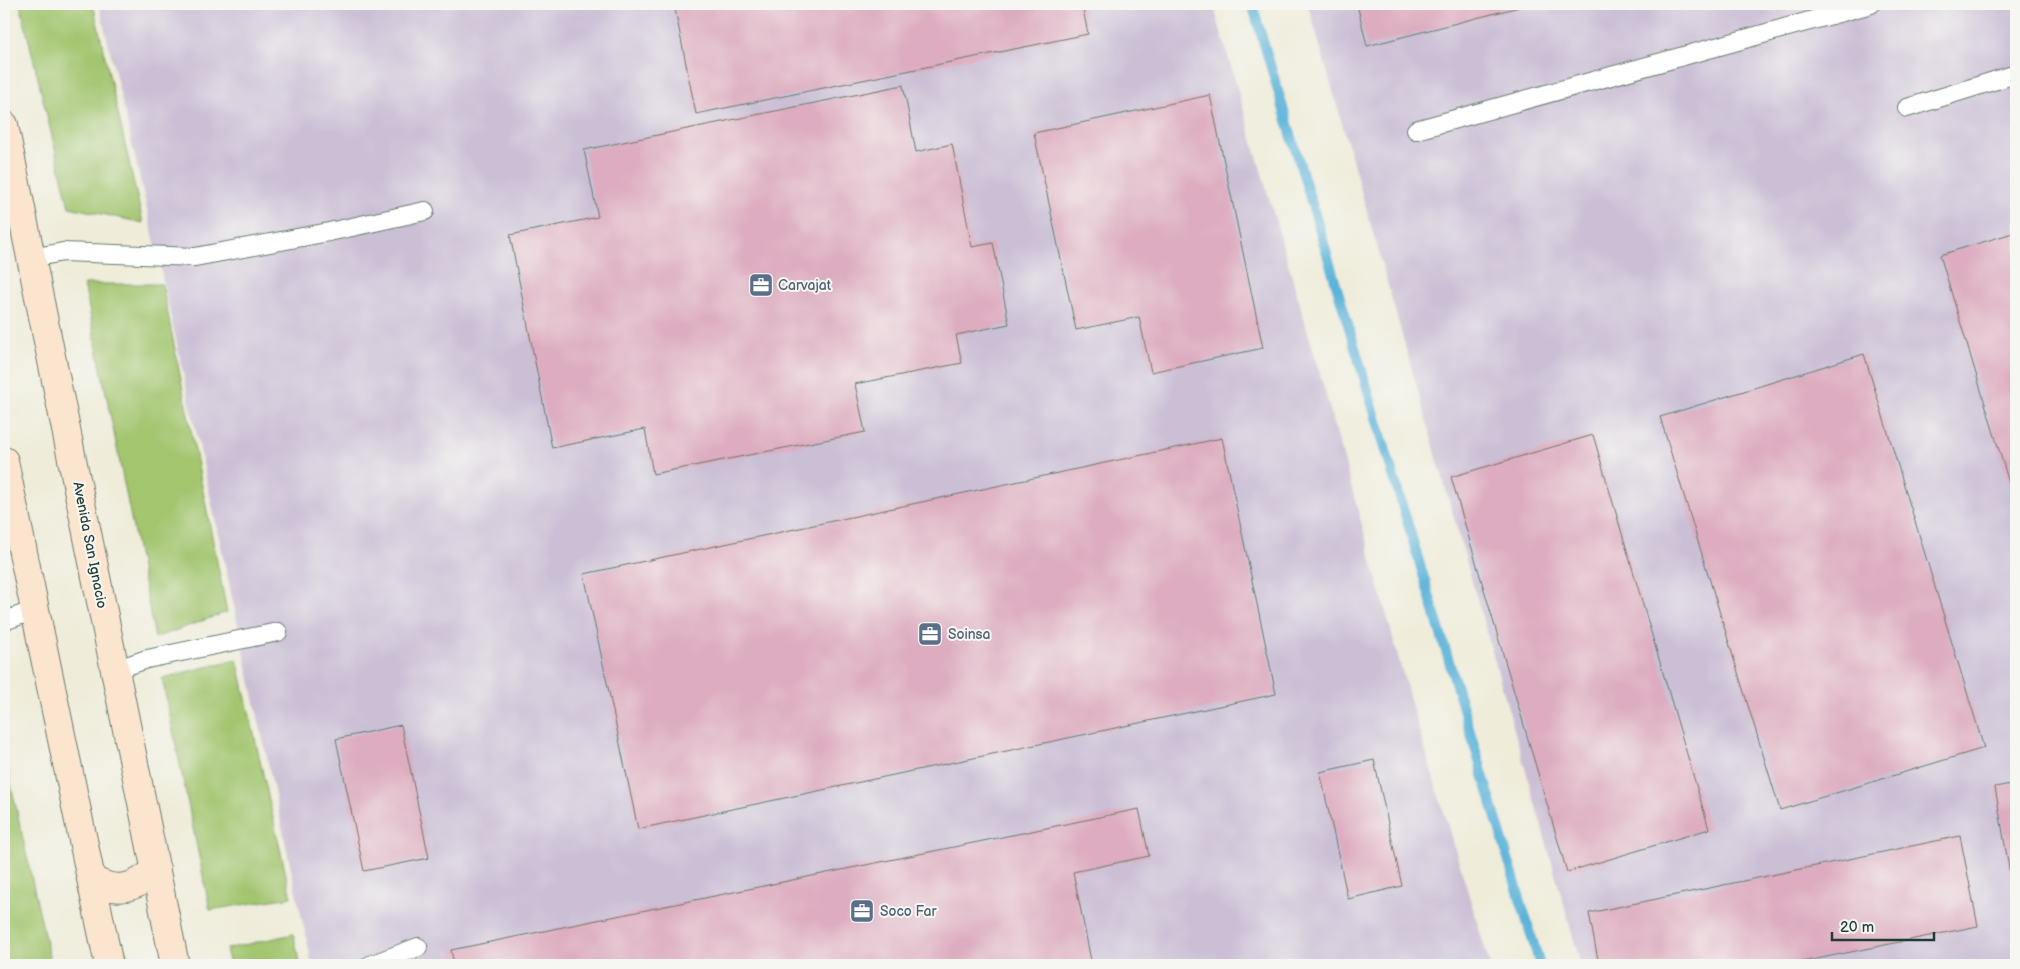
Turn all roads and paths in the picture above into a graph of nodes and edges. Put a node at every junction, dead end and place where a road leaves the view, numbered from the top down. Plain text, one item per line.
1 (1871, 4) edge
2 (2016, 74) edge
3 (1907, 108) dead end
4 (4, 125) edge
5 (1416, 130) dead end
6 (425, 211) dead end
7 (32, 258) junction
8 (4, 461) edge
9 (35, 610) junction
10 (4, 621) edge
11 (278, 632) dead end
12 (115, 670) junction
13 (156, 869) junction
14 (91, 880) junction
15 (418, 947) dead end
16 (109, 965) edge
17 (175, 965) edge
18 (372, 965) edge

1 - 5 lane
2 - 3 lane
4 - 7 main road, Avenida San Ignacio
6 - 7 lane
7 - 12 main road, Avenida San Ignacio
8 - 9 main road
9 - 10 lane
9 - 14 main road
11 - 12 lane
12 - 13 main road, Avenida San Ignacio
13 - 14 main road
13 - 17 main road, Avenida San Ignacio
14 - 16 main road
15 - 18 lane

